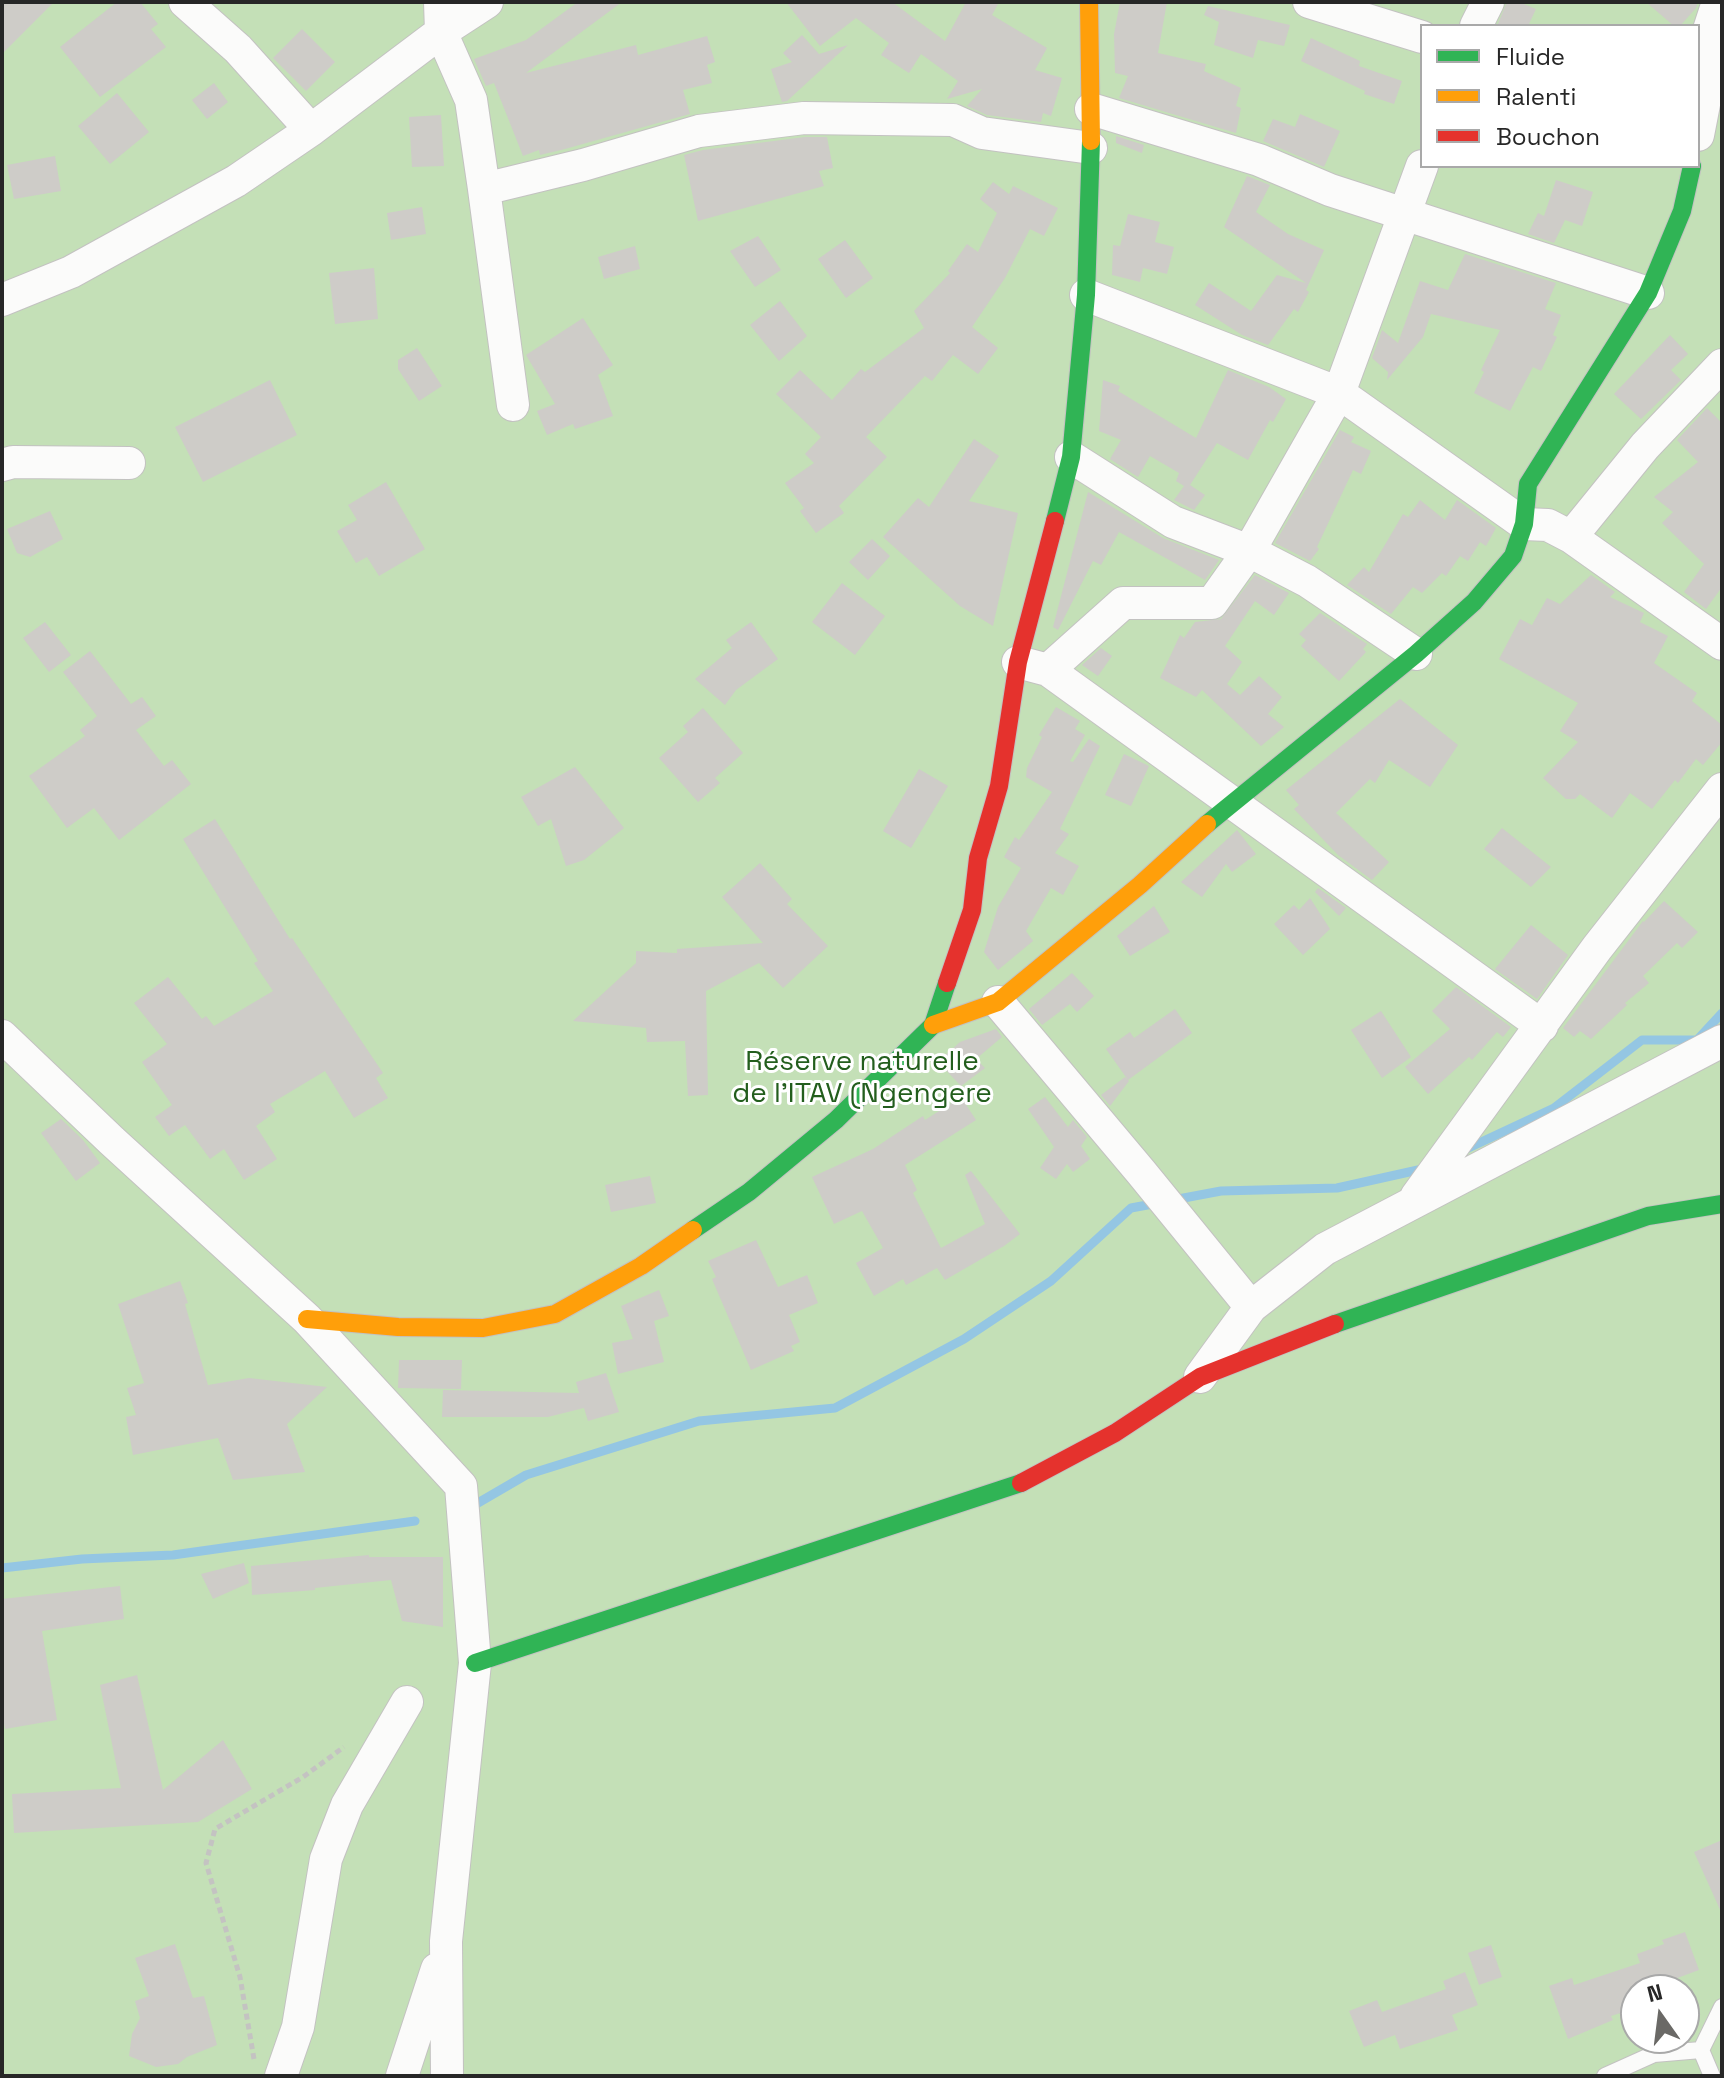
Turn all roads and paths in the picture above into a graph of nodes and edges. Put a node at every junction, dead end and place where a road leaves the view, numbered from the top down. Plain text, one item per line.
1 (185, 2) edge
2 (487, 2) edge
3 (1089, 2) edge
4 (1309, 2) edge
5 (1488, 2) edge
6 (1718, 2) edge
7 (440, 17) edge
8 (1477, 24) edge
9 (1420, 36) edge
10 (1708, 104) edge
11 (1091, 109) junction
12 (1700, 129) edge
13 (311, 130) junction
14 (1091, 148) junction
15 (1421, 168) edge
16 (1692, 168) edge
17 (484, 189) junction
18 (1406, 213) junction
19 (1648, 293) junction
20 (1086, 295) junction
21 (2, 300) edge
22 (1722, 365) edge
23 (1339, 393) junction
24 (513, 405) dead end
25 (1071, 457) junction
26 (129, 463) dead end
27 (2, 465) edge
28 (1524, 524) junction
29 (1571, 537) junction
30 (1249, 551) junction
31 (1722, 644) edge
32 (1416, 654) junction
33 (1033, 666) junction
34 (1722, 789) edge
35 (1231, 802) junction
36 (998, 1002) junction
37 (933, 1025) junction
38 (1542, 1026) junction
39 (2, 1036) edge
40 (1722, 1041) edge
41 (1412, 1202) junction
42 (1722, 1204) edge
43 (1251, 1307) junction
44 (307, 1319) junction
45 (1200, 1377) junction
46 (475, 1663) junction
47 (407, 1702) dead end
48 (355, 1739) dead end
49 (446, 1941) junction
50 (1722, 2007) edge
51 (1701, 2050) junction
52 (268, 2069) edge
53 (402, 2076) edge
54 (447, 2076) edge
55 (1605, 2076) edge
56 (1712, 2076) edge

1 - 13 street
2 - 7 street
3 - 11 street
4 - 9 street
5 - 8 street
6 - 10 street
7 - 13 street
7 - 17 street
10 - 12 street
11 - 14 street
11 - 18 street
13 - 21 street
14 - 17 street
14 - 20 street
15 - 18 street
16 - 19 street
17 - 24 street
18 - 19 street
18 - 23 street
19 - 28 street
20 - 23 street
20 - 25 street
22 - 29 street
23 - 28 street
23 - 30 street
25 - 30 street
25 - 33 street
26 - 27 street
28 - 29 street
28 - 32 street
29 - 31 street
30 - 32 street
30 - 33 street
32 - 35 street
33 - 35 street
33 - 37 street
34 - 38 street
35 - 36 street
35 - 38 street
36 - 37 street
36 - 43 street
37 - 44 street
38 - 41 street
39 - 44 street
40 - 41 street
41 - 43 street
42 - 45 street
43 - 45 street
44 - 46 street
45 - 46 street
46 - 49 street
47 - 52 street
48 - 52 path
49 - 53 street
49 - 54 street
50 - 51 lane
51 - 55 lane
51 - 56 lane

